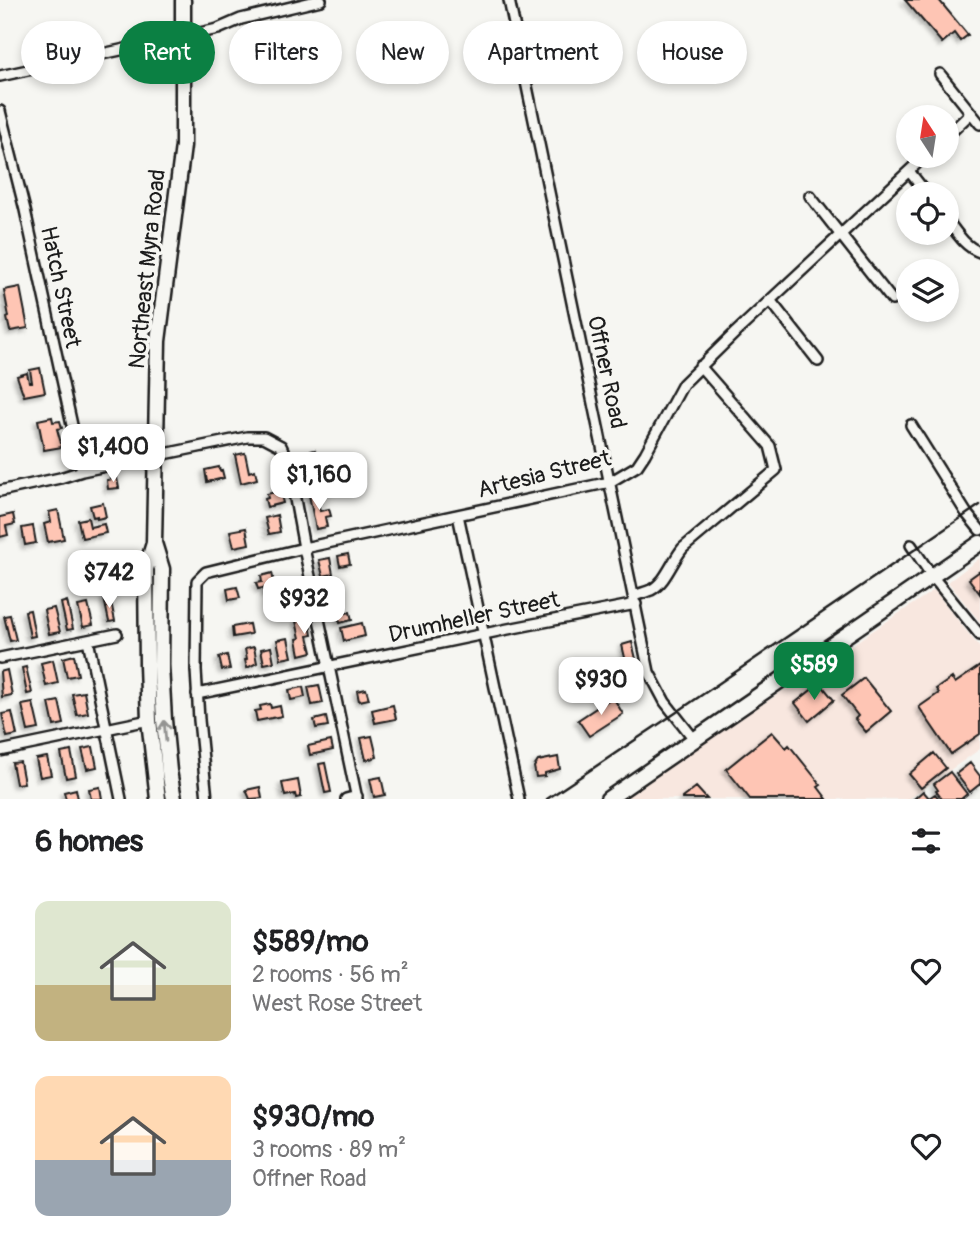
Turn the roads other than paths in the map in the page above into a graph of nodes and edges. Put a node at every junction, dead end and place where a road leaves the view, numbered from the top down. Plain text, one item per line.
1 (183, 0) edge
2 (321, 0) edge
3 (509, 0) edge
4 (183, 21) edge
5 (215, 30) edge
6 (119, 51) edge
7 (940, 74) dead end
8 (0, 76) edge
9 (183, 84) edge
10 (0, 111) edge
11 (971, 113) junction
12 (959, 124) edge
13 (980, 124) edge
14 (912, 168) edge
15 (909, 171) junction
16 (918, 182) edge
17 (810, 196) dead end
18 (840, 235) junction
19 (959, 236) edge
20 (980, 252) edge
21 (771, 300) junction
22 (892, 300) dead end
23 (817, 361) dead end
24 (701, 366) junction
25 (911, 425) dead end
26 (157, 455) junction
27 (82, 471) junction
28 (610, 482) junction
29 (0, 491) edge
30 (458, 515) junction
31 (980, 530) edge
32 (154, 543) junction
33 (980, 543) edge
34 (911, 545) dead end
35 (304, 548) junction
36 (932, 576) junction
37 (635, 600) junction
38 (117, 634) dead end
39 (484, 634) junction
40 (980, 635) edge
41 (88, 640) junction
42 (0, 657) edge
43 (329, 666) junction
44 (197, 694) junction
45 (149, 720) junction
46 (106, 729) junction
47 (694, 739) junction
48 (0, 751) edge
49 (357, 798) edge
50 (121, 799) edge
51 (158, 799) edge
52 (174, 799) edge
53 (207, 799) edge
54 (346, 799) edge
55 (519, 799) edge
56 (608, 799) edge

1 - 4 main road, Northeast Myra Road
2 - 5 street
3 - 28 street, Offner Road
6 - 8 street
7 - 11 street
9 - 26 main road, Northeast Myra Road
10 - 27 street, Hatch Street
11 - 12 street
11 - 13 street
14 - 15 street, Artesia Street
15 - 16 street
15 - 18 street, Artesia Street
17 - 18 street
18 - 21 street, Artesia Street
18 - 22 street
19 - 20 street
21 - 23 street
21 - 24 street, Artesia Street
24 - 28 street, Artesia Street
24 - 37 street, Drumheller Street
25 - 31 street
26 - 27 street
26 - 32 main road, Northeast Myra Road
26 - 35 street
27 - 29 street
28 - 30 street, Artesia Street
28 - 37 street, Offner Road
30 - 35 street, Artesia Street
30 - 39 street
32 - 45 main road, Northeast Myra Road
52 -> 32 main road, Northeast Myra Road
33 - 36 main road
34 - 36 street
35 - 43 street
35 - 44 street, Artesia Street
36 - 40 street
36 - 47 main road
37 - 39 street, Drumheller Street
37 - 47 street, Offner Road
38 - 41 street
39 - 43 street, Drumheller Street
39 - 55 street
41 - 42 street
41 - 46 street
43 - 44 street, Drumheller Street
43 - 49 street
44 - 53 street
45 - 46 street
45 - 51 main road, Northeast Myra Road
46 - 48 street
46 - 50 street
47 - 56 main road
49 - 54 street

